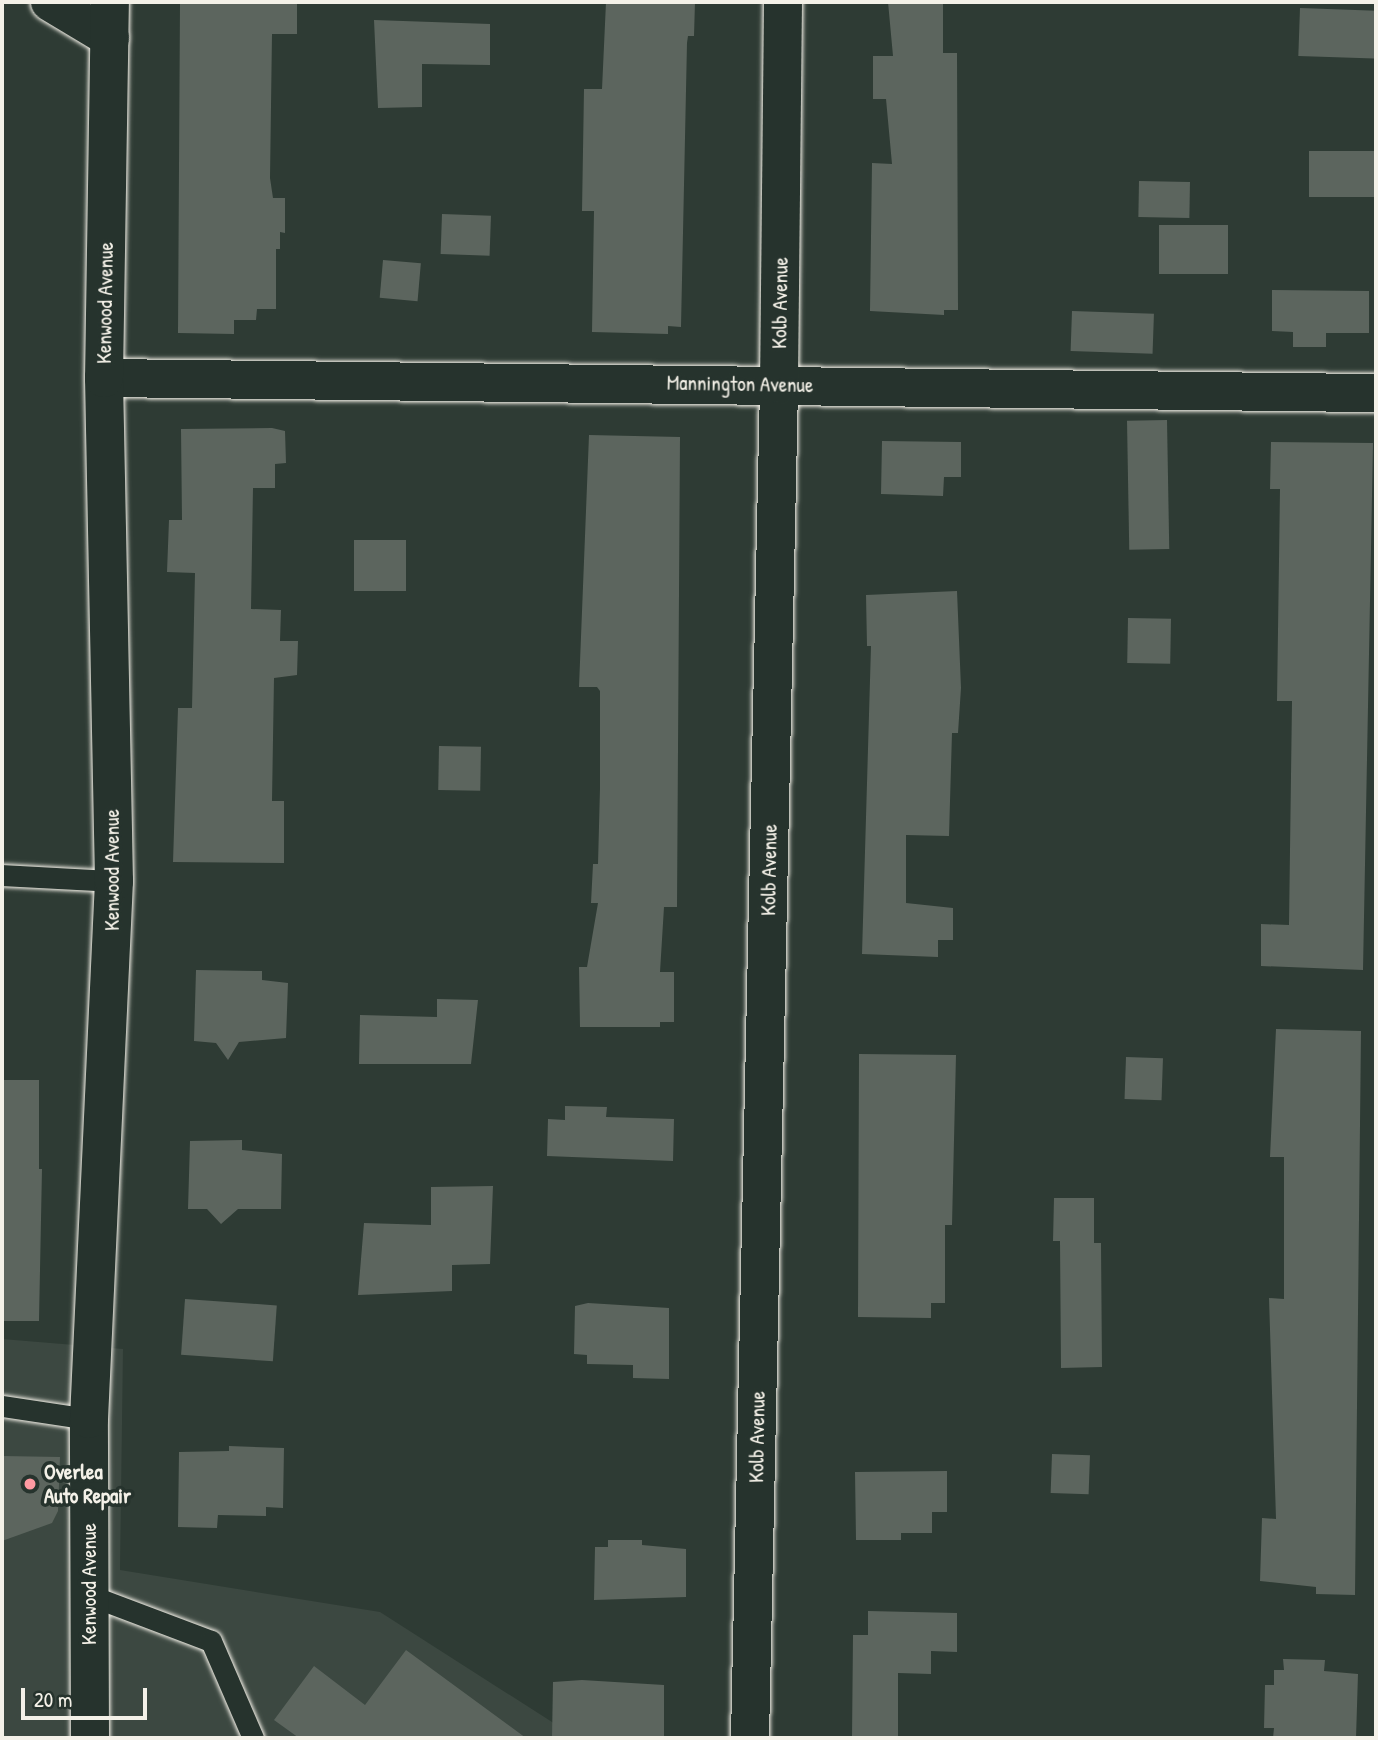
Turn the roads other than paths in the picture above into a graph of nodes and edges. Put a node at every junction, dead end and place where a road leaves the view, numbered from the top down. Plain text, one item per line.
1 (50, 2) edge
2 (783, 2) edge
3 (110, 20) edge
4 (104, 379) junction
5 (779, 384) junction
6 (1376, 393) edge
7 (2, 875) edge
8 (114, 881) junction
9 (2, 1406) edge
10 (89, 1419) junction
11 (89, 1595) junction
12 (90, 1738) edge
13 (253, 1738) edge
14 (750, 1738) edge

1 - 3 street
2 - 5 street, Kolb Avenue
3 - 4 street, Kenwood Avenue
4 - 5 street, Mannington Avenue
4 - 8 street, Kenwood Avenue
5 - 6 street, Mannington Avenue
5 - 14 street, Kolb Avenue
7 - 8 lane
8 - 10 street, Kenwood Avenue
9 - 10 lane
10 - 11 street, Kenwood Avenue
11 - 12 street, Kenwood Avenue
11 - 13 lane

